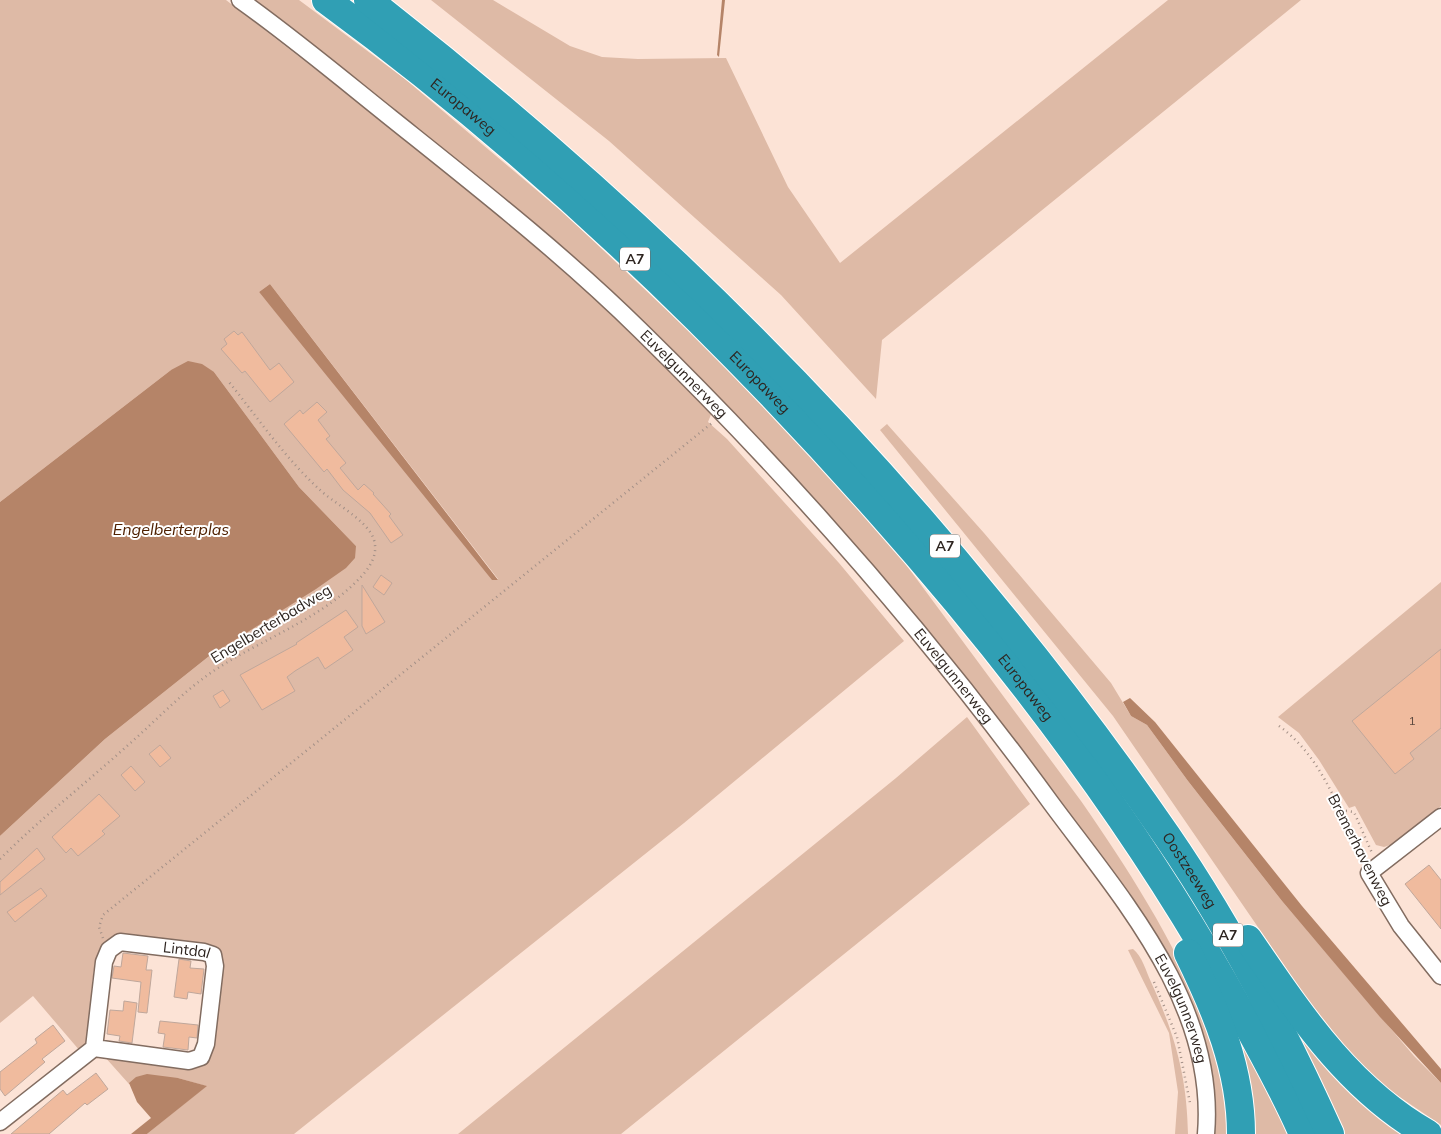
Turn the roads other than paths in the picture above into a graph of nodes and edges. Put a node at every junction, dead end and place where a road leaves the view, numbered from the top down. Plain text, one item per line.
1 (240, 0) edge
2 (326, 0) edge
3 (368, 0) edge
4 (1104, 749) junction
5 (1441, 817) edge
6 (1128, 827) junction
7 (1441, 976) edge
8 (94, 1048) junction
9 (0, 1122) edge
10 (1206, 1134) edge
11 (1241, 1134) edge
12 (1303, 1134) edge
13 (1330, 1134) edge
14 (1428, 1134) edge

1 - 10 street, Euvelgunnerweg
2 - 6 highway, Europaweg / A7
3 - 4 highway, Europaweg / A7
4 - 13 highway, Oostzeeweg / A7
4 - 14 highway, A7
5 - 7 street, Bremerhavenweg
6 - 11 highway, A7
6 - 12 highway, Oostzeeweg / A7
8 - 8 street, Lintdal
8 - 9 street

